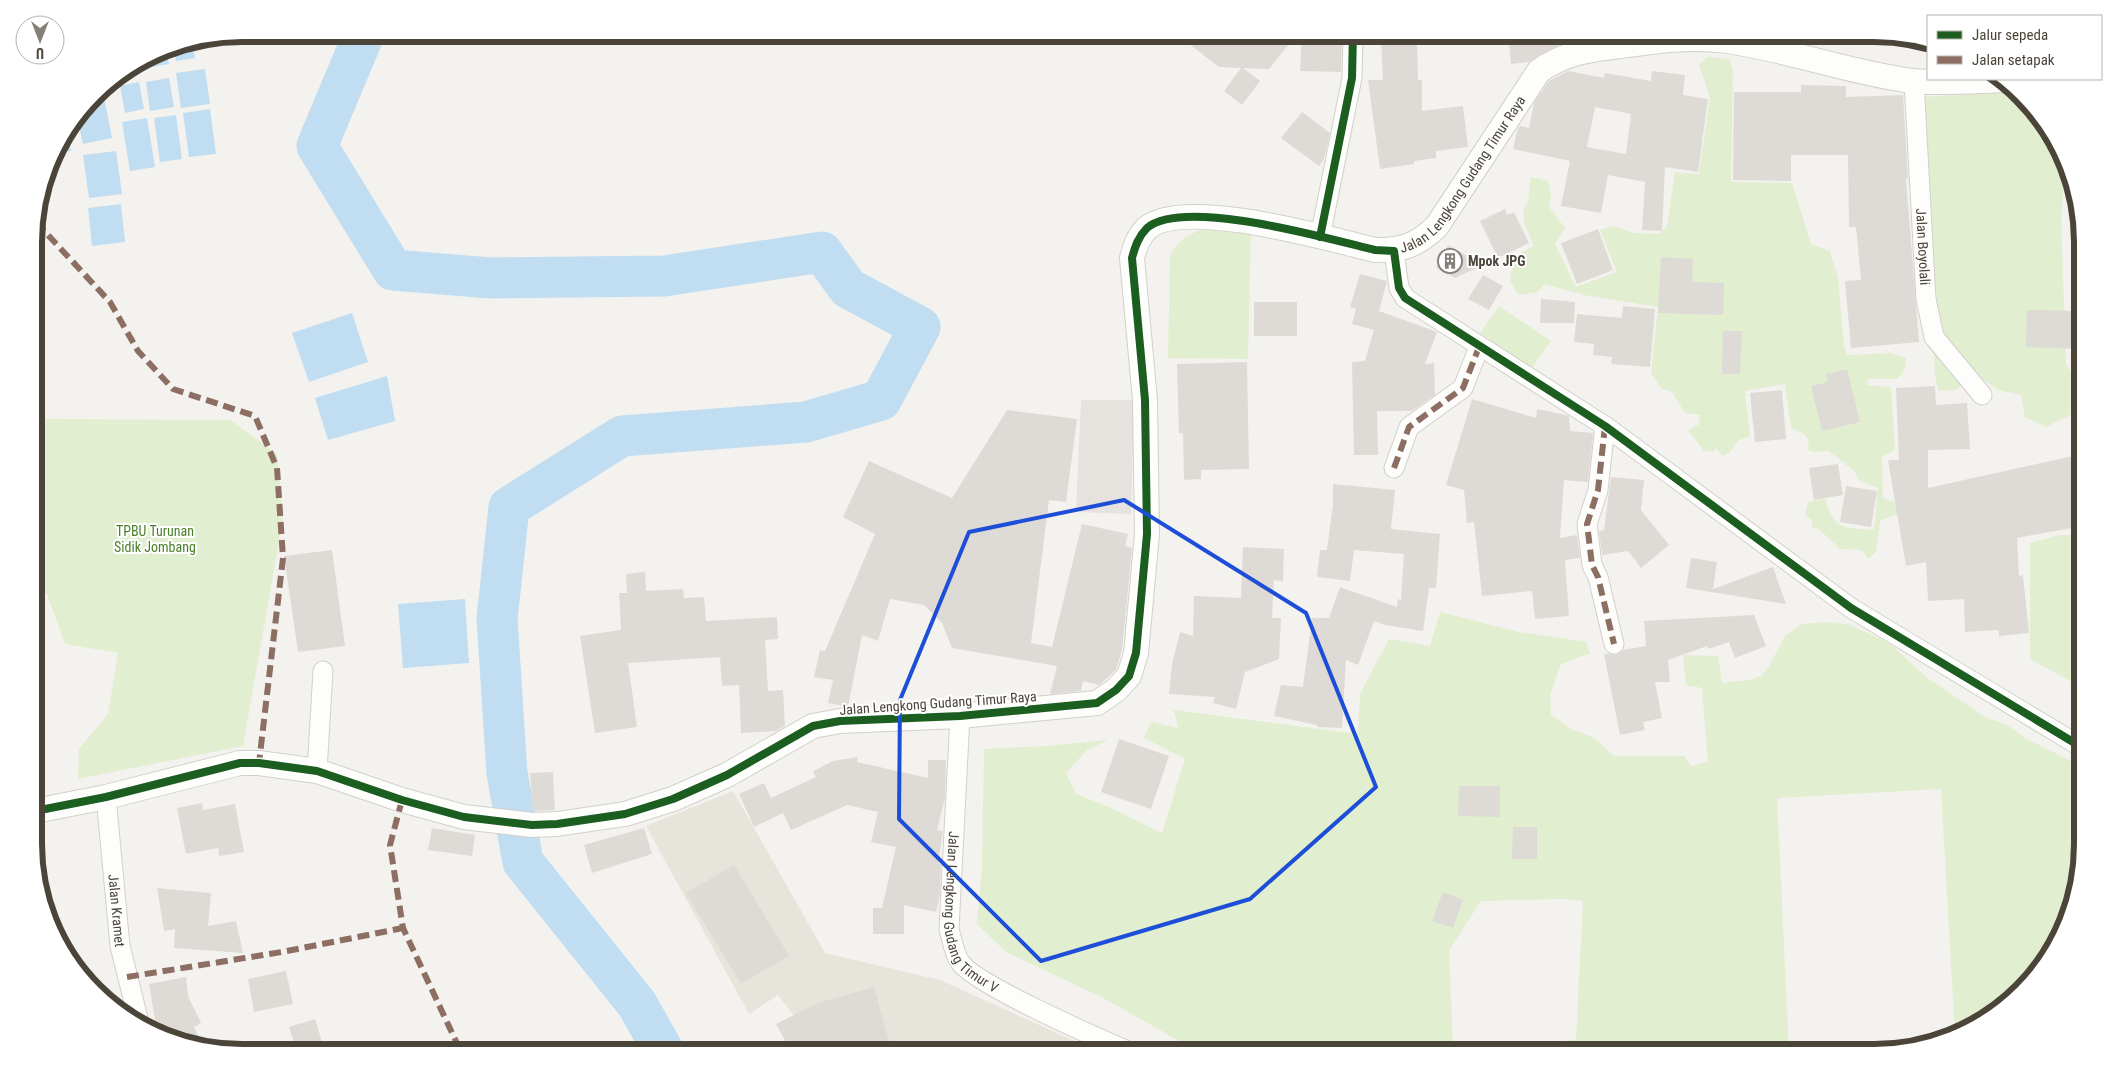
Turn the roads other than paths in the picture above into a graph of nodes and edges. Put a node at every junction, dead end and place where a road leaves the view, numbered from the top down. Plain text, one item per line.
1 (1353, 42) edge
2 (1649, 42) edge
3 (1731, 42) edge
4 (1992, 80) edge
5 (1914, 81) junction
6 (1320, 237) junction
7 (1394, 251) junction
8 (1479, 347) junction
9 (1982, 395) dead end
10 (1605, 426) junction
11 (1394, 468) dead end
12 (1614, 644) dead end
13 (323, 671) dead end
14 (960, 716) junction
15 (2074, 743) edge
16 (317, 771) junction
17 (106, 797) junction
18 (42, 810) edge
19 (137, 1013) edge
20 (1112, 1044) edge

1 - 6 street
2 - 7 street, Jalan Lengkong Gudang Timur Raya
3 - 5 street, Jalan Lengkong Gudang Timur Raya
4 - 5 street, Jalan Lengkong Gudang Timur Raya
5 - 9 street, Jalan Boyolali
6 - 7 street, Jalan Lengkong Gudang Timur Raya
6 - 14 street, Jalan Lengkong Gudang Timur Raya
7 - 8 street
8 - 10 street
8 - 11 street
10 - 12 street
10 - 15 street
13 - 16 street
14 - 16 street, Jalan Lengkong Gudang Timur Raya
14 - 20 street, Jalan Lengkong Gudang Timur V
16 - 17 street, Jalan Lengkong Gudang Timur Raya
17 - 18 street, Jalan Lengkong Gudang Timur Raya
17 - 19 street, Jalan Kramet

